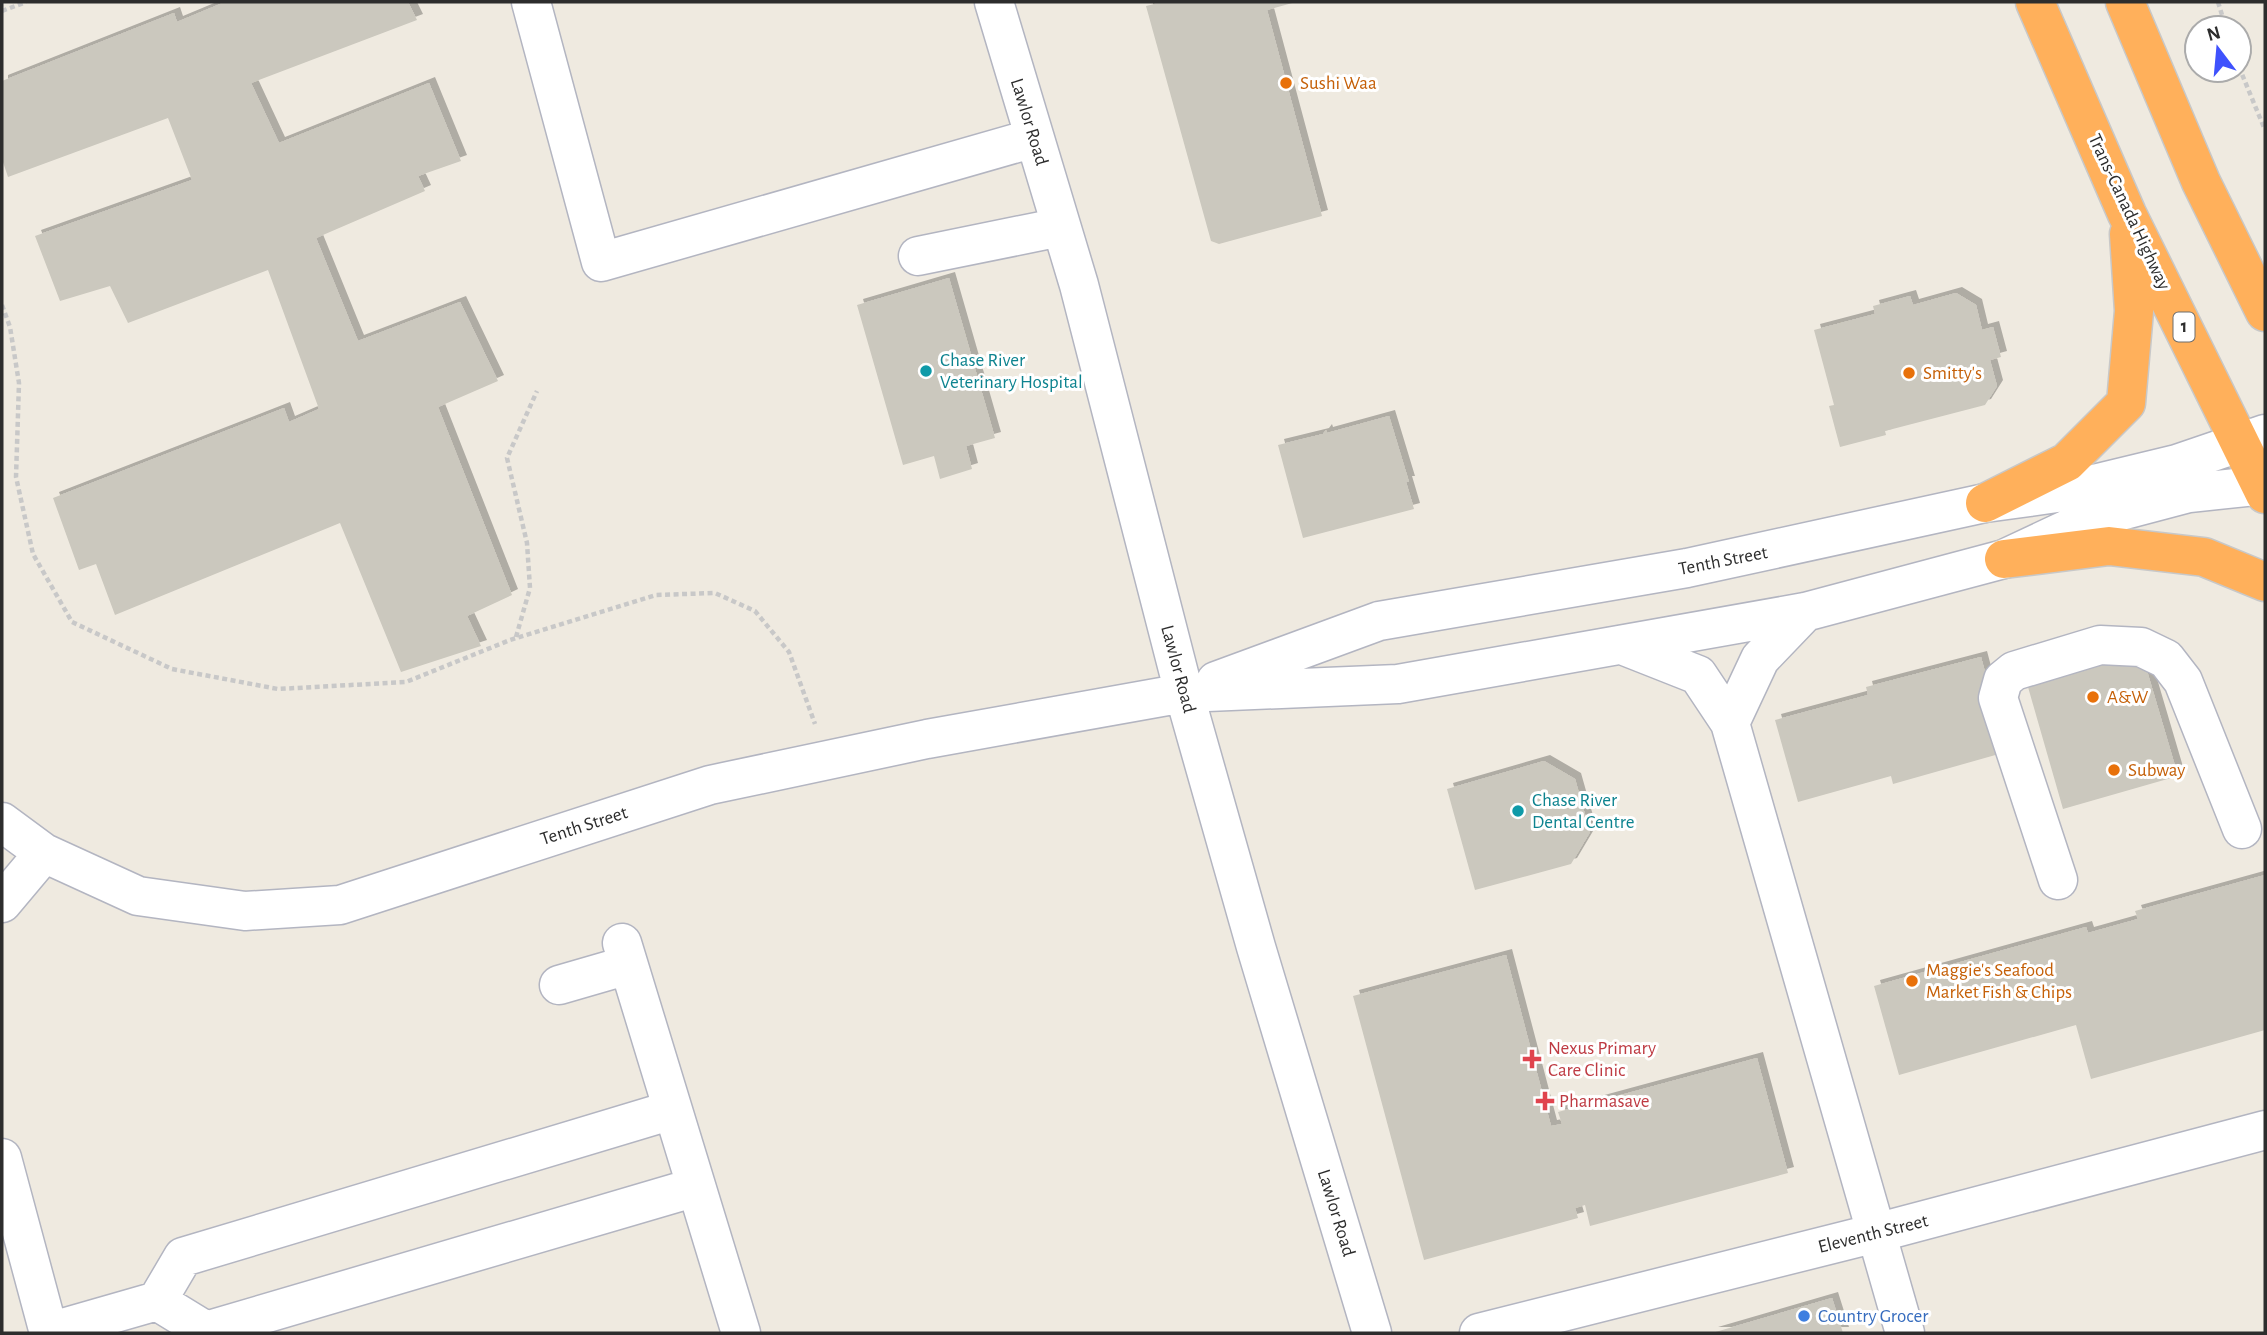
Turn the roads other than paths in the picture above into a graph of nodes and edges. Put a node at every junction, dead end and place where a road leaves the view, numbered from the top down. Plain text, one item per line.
1 (531, 2) edge
2 (993, 2) edge
3 (2035, 2) edge
4 (2125, 2) edge
5 (1034, 138) junction
6 (2201, 182) junction
7 (2127, 214) junction
8 (1062, 227) junction
9 (918, 256) dead end
10 (2265, 257) edge
11 (2265, 312) edge
12 (2251, 437) edge
13 (2264, 489) edge
14 (1985, 503) junction
15 (2004, 559) junction
16 (2265, 582) edge
17 (1805, 612) junction
18 (1622, 645) junction
19 (1184, 693) junction
20 (1730, 723) junction
21 (2, 822) edge
22 (2242, 829) dead end
23 (44, 853) junction
24 (2058, 880) dead end
25 (2, 903) edge
26 (559, 985) dead end
27 (672, 1110) junction
28 (2265, 1130) edge
29 (2, 1157) edge
30 (696, 1187) junction
31 (1876, 1233) junction
32 (157, 1301) junction
33 (49, 1333) edge
34 (741, 1333) edge
35 (1372, 1333) edge
36 (1479, 1333) edge
37 (1905, 1333) edge

1 - 5 street
2 - 5 street, Lawlor Road
3 - 7 highway, Trans-Canada Highway / 1
4 - 6 highway
5 - 8 street, Lawlor Road
6 - 10 highway
6 - 11 highway
7 - 12 highway, Trans-Canada Highway / 1
7 - 14 highway
8 - 9 street
8 - 19 street, Lawlor Road
12 - 13 highway, Trans-Canada Highway / 1
12 - 14 street, Tenth Street
13 - 15 street, Tenth Street
14 - 19 street, Tenth Street
15 - 16 highway
15 - 17 street, Tenth Street
17 - 18 street, Tenth Street
17 - 20 street
18 - 19 street, Tenth Street
18 - 20 street
19 - 23 street, Tenth Street
19 - 35 street, Lawlor Road
20 - 31 street
21 - 23 street, Tenth Street
22 - 24 street
23 - 25 street
26 - 27 street
27 - 30 street
27 - 32 street
28 - 31 street, Eleventh Street
29 - 33 street
30 - 32 street
30 - 34 street
31 - 36 street, Eleventh Street
31 - 37 street
32 - 33 street

